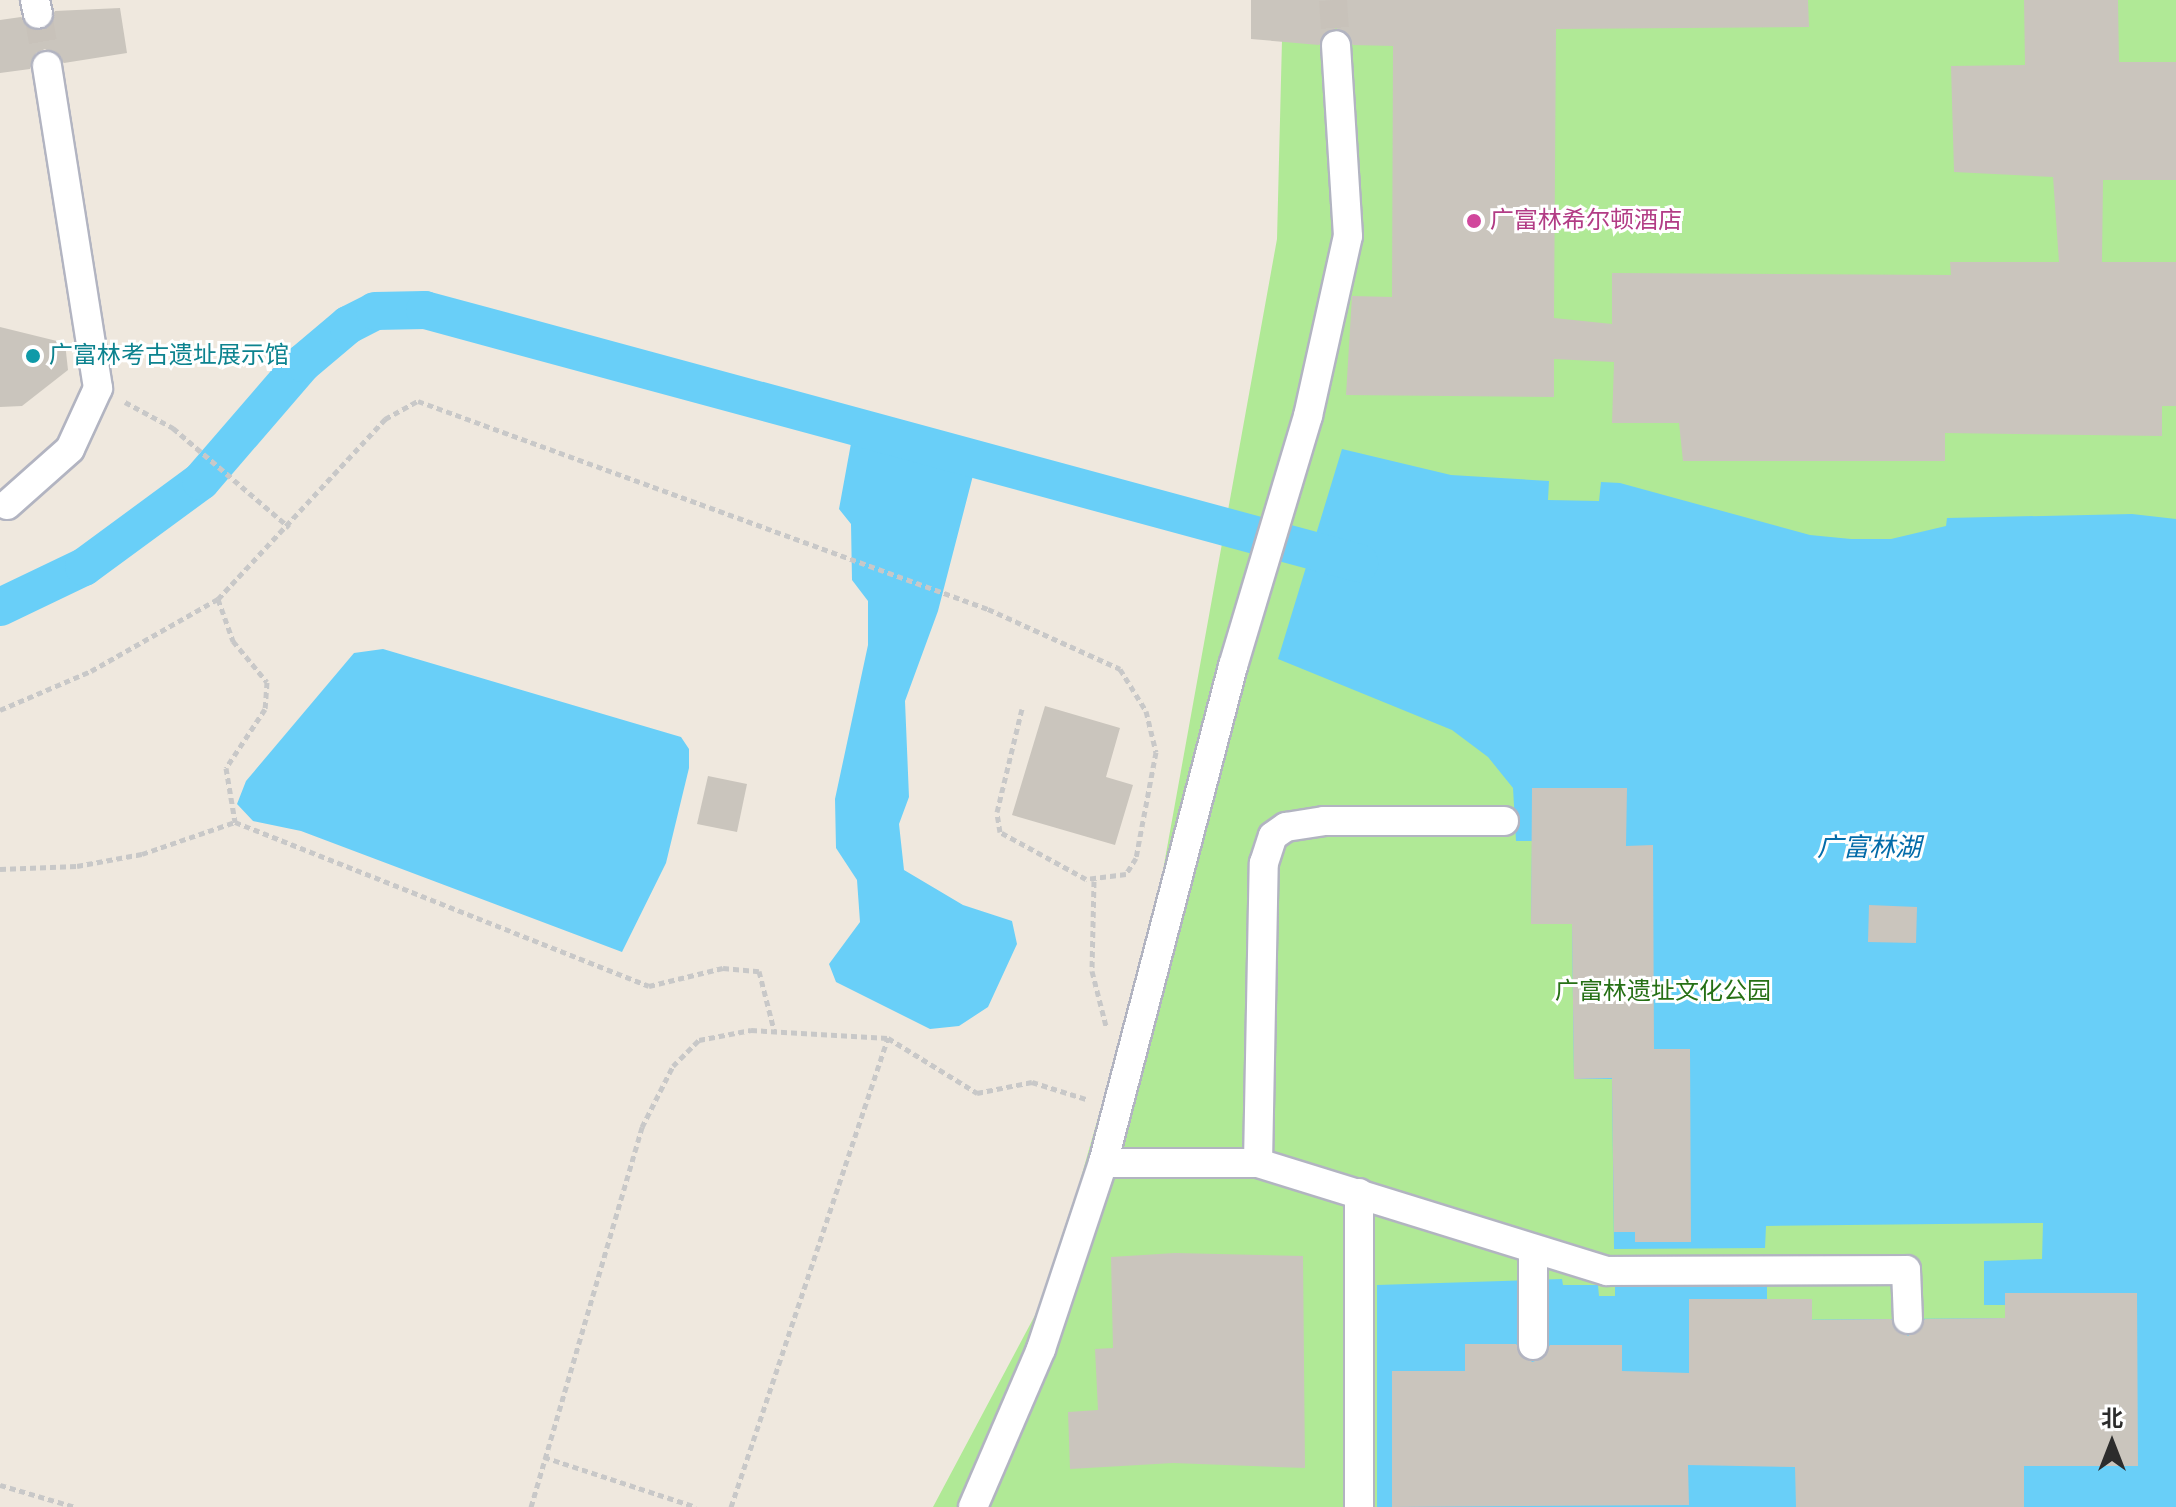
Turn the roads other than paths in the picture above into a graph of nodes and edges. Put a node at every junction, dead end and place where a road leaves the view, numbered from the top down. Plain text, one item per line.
1 (1336, 45) tunnel mouth
2 (47, 66) tunnel mouth
3 (7, 505) dead end
4 (1504, 821) dead end
5 (1103, 1163) junction
6 (1258, 1163) junction
7 (1359, 1193) junction
8 (1533, 1251) junction
9 (1908, 1319) dead end
10 (1533, 1345) dead end
11 (973, 1507) edge
12 (1359, 1507) edge

1 - 5 street
2 - 3 street
4 - 6 street
5 - 6 street
5 - 11 street
6 - 7 street
7 - 8 street
7 - 12 street
8 - 9 street
8 - 10 street

